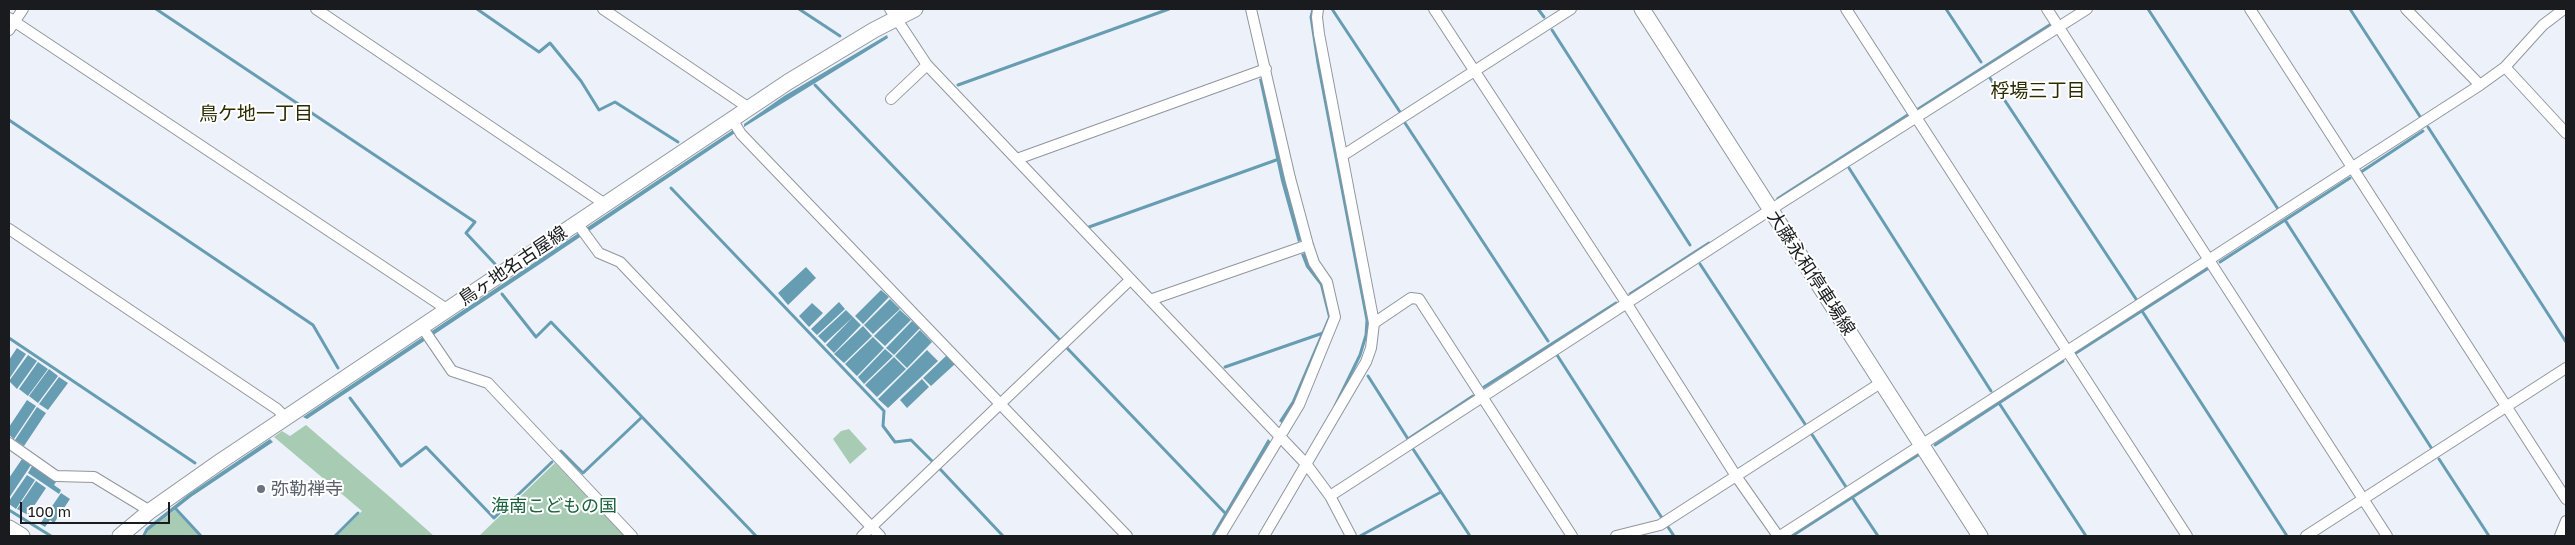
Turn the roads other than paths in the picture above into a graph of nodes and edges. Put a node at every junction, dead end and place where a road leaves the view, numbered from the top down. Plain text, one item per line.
1 (23, 9) edge
2 (316, 9) edge
3 (603, 9) edge
4 (915, 9) edge
5 (1252, 9) edge
6 (1318, 9) edge
7 (1434, 9) edge
8 (1571, 9) edge
9 (1642, 9) edge
10 (1846, 9) edge
11 (2047, 9) edge
12 (2087, 9) edge
13 (2250, 9) edge
14 (2406, 9) edge
15 (2564, 9) edge
16 (892, 14) edge
17 (11, 23) edge
18 (2059, 27) junction
19 (927, 64) junction
20 (2505, 67) junction
21 (1266, 69) junction
22 (1474, 71) junction
23 (2480, 85) junction
24 (891, 99) dead end
25 (749, 108) junction
26 (1917, 118) junction
27 (732, 119) junction
28 (2566, 133) edge
29 (1342, 156) junction
30 (1016, 159) junction
31 (2353, 168) junction
32 (605, 204) junction
33 (1770, 210) junction
34 (9, 229) edge
35 (581, 229) junction
36 (1308, 245) junction
37 (2209, 260) junction
38 (1130, 280) junction
39 (1150, 300) junction
40 (1627, 304) junction
41 (448, 310) junction
42 (1374, 323) junction
43 (425, 332) junction
44 (2067, 352) junction
45 (2566, 368) edge
46 (1882, 382) junction
47 (1483, 397) junction
48 (1001, 404) junction
49 (2506, 407) junction
50 (286, 418) junction
51 (1280, 438) junction
52 (9, 444) edge
53 (1922, 446) junction
54 (1307, 465) junction
55 (1736, 476) junction
56 (1330, 496) junction
57 (2363, 499) junction
58 (2566, 499) edge
59 (150, 511) junction
60 (2566, 521) edge
61 (872, 527) junction
62 (9, 528) edge
63 (22, 536) edge
64 (120, 536) edge
65 (632, 536) edge
66 (862, 536) edge
67 (880, 536) edge
68 (1128, 536) edge
69 (1220, 536) edge
70 (1264, 536) edge
71 (1351, 536) edge
72 (1572, 536) edge
73 (1616, 536) edge
74 (1779, 536) edge
75 (1980, 536) edge
76 (2187, 536) edge
77 (2306, 536) edge
78 (2387, 536) edge
79 (2560, 536) edge

1 - 17 street
2 - 32 street
3 - 25 street
4 - 16 main road, 鳥ヶ地名古屋線
5 - 21 street
6 - 29 street
7 - 22 street
8 - 22 street
9 - 33 main road, 大藤永和停車場線
10 - 26 street
11 - 18 street
12 - 18 street
13 - 31 street
14 - 23 street
15 - 20 street
16 - 19 street
16 - 25 main road, 鳥ヶ地名古屋線
17 - 41 street
18 - 26 street
18 - 37 street
19 - 24 street
19 - 30 street
20 - 23 street
20 - 28 street
21 - 30 street
21 - 36 street
22 - 29 street
22 - 40 street
23 - 31 street
25 - 27 main road, 鳥ヶ地名古屋線
26 - 33 street
26 - 44 street
27 - 32 main road, 鳥ヶ地名古屋線
27 - 48 street
29 - 42 street
30 - 38 street
31 - 37 street
31 - 49 street
32 - 35 main road, 鳥ヶ地名古屋線
33 - 40 street
33 - 46 main road, 大藤永和停車場線
34 - 50 street
35 - 41 main road, 鳥ヶ地名古屋線
35 - 61 street
36 - 39 street
36 - 51 street
37 - 44 street
37 - 57 street
38 - 39 street
38 - 48 street
39 - 51 street
40 - 47 street
40 - 55 street
41 - 43 main road, 鳥ヶ地名古屋線
42 - 47 street
42 - 54 street
43 - 50 main road, 鳥ヶ地名古屋線
43 - 65 street
44 - 53 street
44 - 76 street
45 - 49 street
46 - 53 main road, 大藤永和停車場線
46 - 55 street
47 - 56 street
47 - 72 street
48 - 61 street
48 - 68 street
49 - 57 street
49 - 58 street
50 - 59 main road, 鳥ヶ地名古屋線
51 - 54 street
51 - 69 street
52 - 59 street
53 - 74 street
53 - 75 main road, 大藤永和停車場線
54 - 56 street
54 - 70 street
55 - 73 street
55 - 74 street
56 - 71 street
57 - 77 street
57 - 78 street
59 - 64 main road, 鳥ヶ地名古屋線
60 - 79 street
61 - 66 street
61 - 67 street
62 - 63 main road

